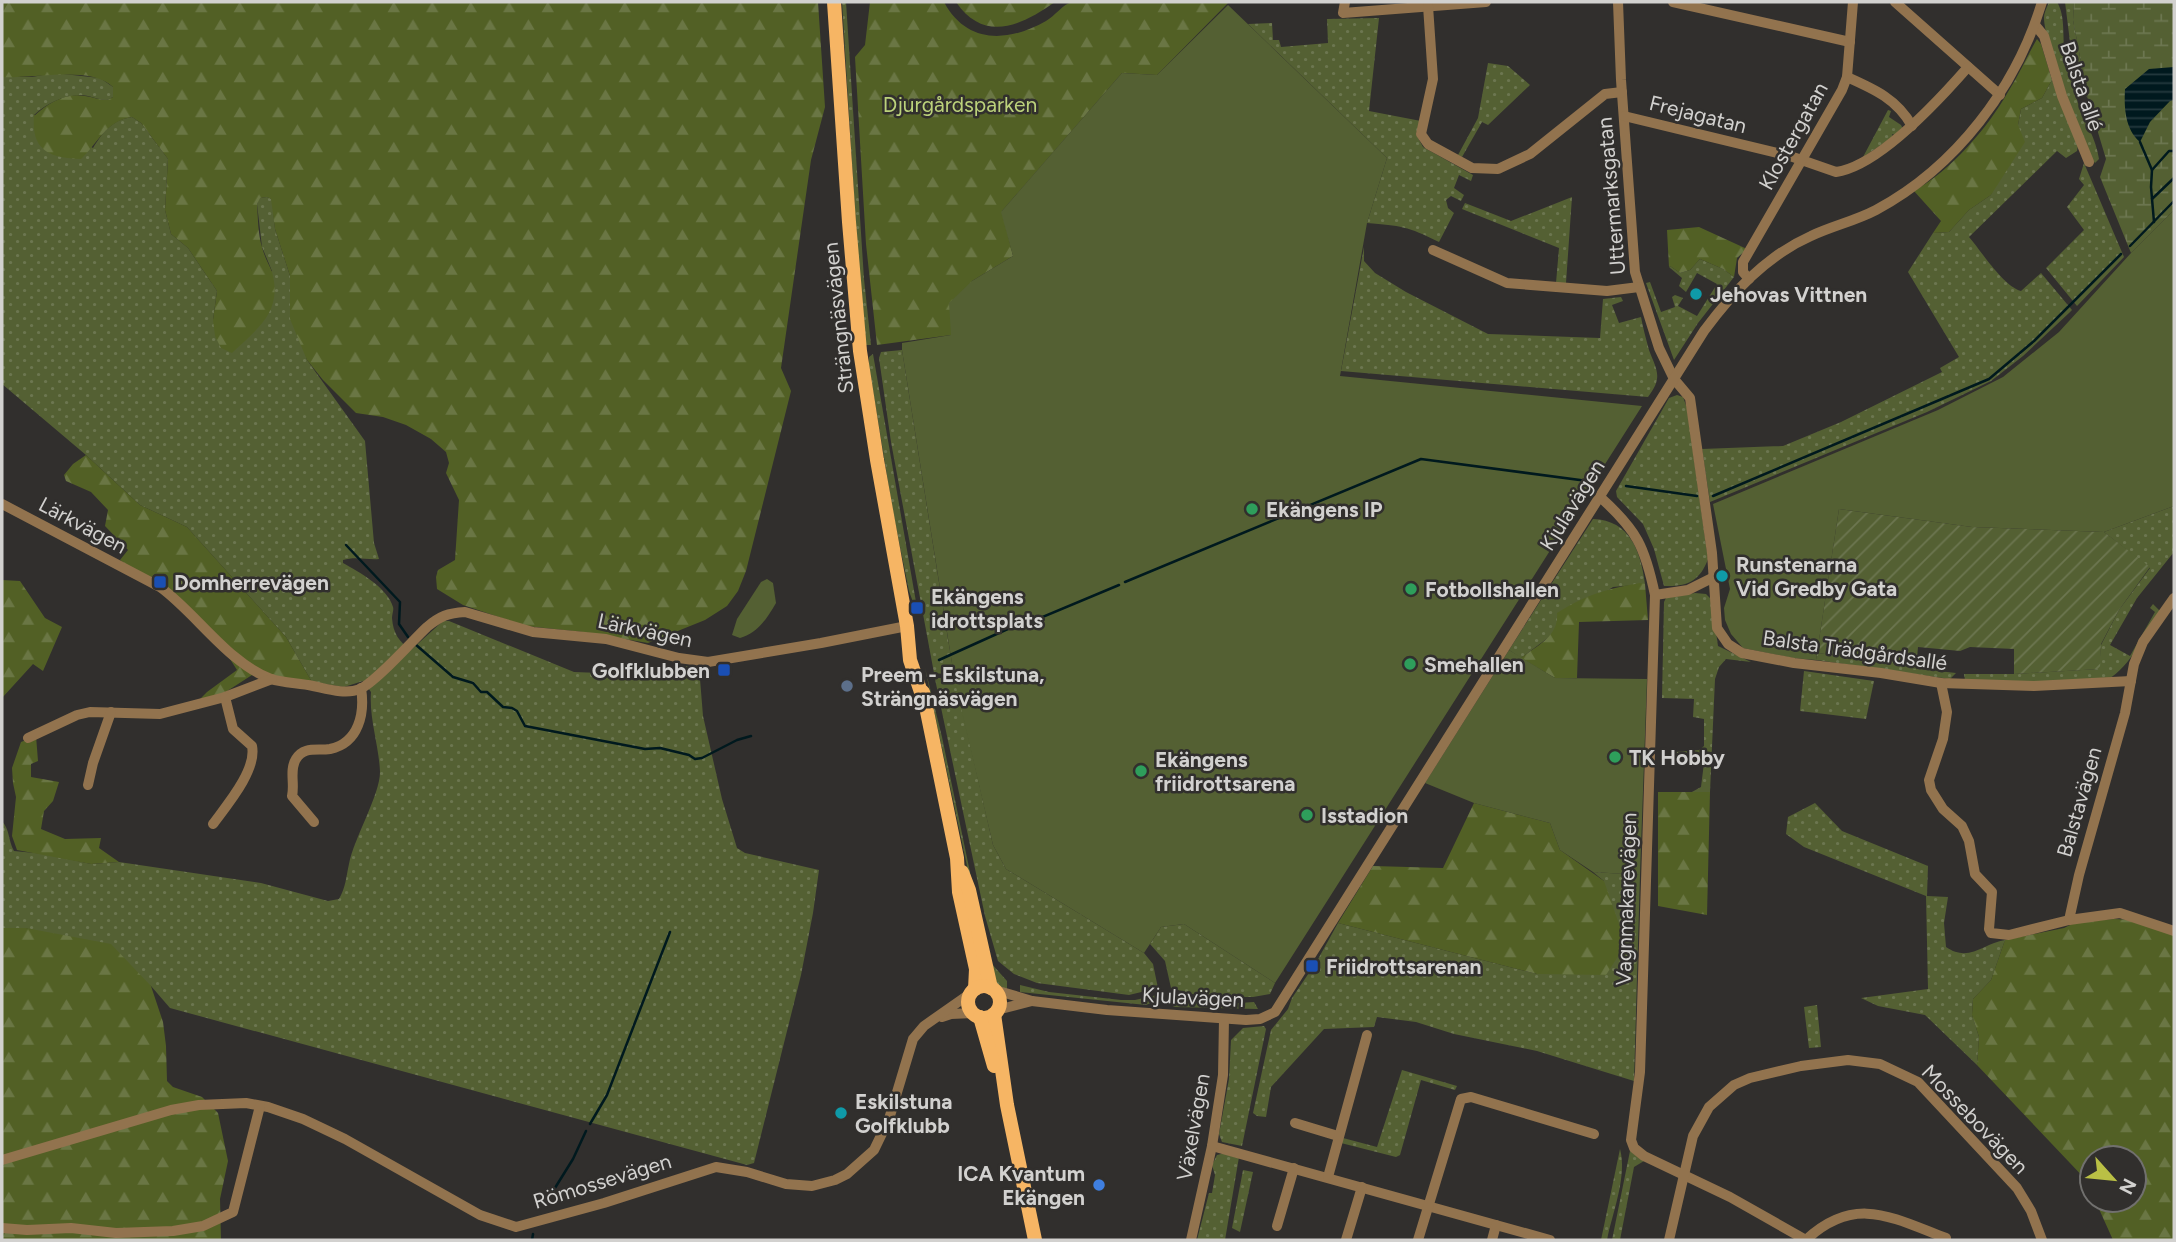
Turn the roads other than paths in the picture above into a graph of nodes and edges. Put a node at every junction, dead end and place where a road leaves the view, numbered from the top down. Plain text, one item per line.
1 (834, 2) edge
2 (1486, 2) edge
3 (1618, 2) edge
4 (1673, 2) edge
5 (1853, 2) edge
6 (1895, 2) edge
7 (2042, 2) edge
8 (1429, 6) junction
9 (1344, 8) edge
10 (2035, 25) junction
11 (1850, 41) junction
12 (1968, 67) junction
13 (1847, 77) junction
14 (1622, 92) junction
15 (2000, 95) junction
16 (1624, 116) junction
17 (1912, 125) junction
18 (1803, 160) junction
19 (2089, 162) dead end
20 (1433, 250) dead end
21 (1749, 279) junction
22 (1639, 287) junction
23 (1674, 379) junction
24 (1600, 497) junction
25 (2, 504) edge
26 (1714, 577) junction
27 (1655, 595) junction
28 (2174, 598) edge
29 (907, 626) junction
30 (272, 679) junction
31 (2131, 681) junction
32 (1941, 683) junction
33 (361, 688) junction
34 (225, 697) junction
35 (111, 712) junction
36 (28, 738) dead end
37 (88, 785) dead end
38 (314, 822) dead end
39 (213, 824) dead end
40 (957, 858) junction
41 (2069, 920) junction
42 (2174, 931) edge
43 (993, 989) junction
44 (973, 991) junction
45 (1032, 1001) junction
46 (986, 1014) junction
47 (937, 1018) junction
48 (1224, 1020) junction
49 (1367, 1035) dead end
50 (260, 1106) junction
51 (1295, 1123) dead end
52 (1594, 1133) dead end
53 (1338, 1136) junction
54 (1212, 1146) junction
55 (2, 1160) edge
56 (1294, 1168) junction
57 (1683, 1173) junction
58 (1328, 1177) junction
59 (1362, 1187) junction
60 (1429, 1206) junction
61 (1496, 1225) junction
62 (1277, 1226) dead end
63 (2, 1228) edge
64 (1946, 1238) dead end
65 (1035, 1240) edge
66 (1191, 1240) edge
67 (1346, 1240) edge
68 (1418, 1240) edge
69 (1492, 1240) edge
70 (1550, 1240) edge
71 (1669, 1240) edge
72 (1806, 1240) edge
73 (2042, 1240) edge

1 - 29 main road, Strängnäsvägen
2 - 8 street
3 - 14 street, Uttermarksgatan
4 - 11 street
5 - 11 street, Klostergatan
6 - 12 street
7 - 10 street, Kjulavägen
8 - 9 street
8 - 14 street
10 - 15 street, Kjulavägen
10 - 19 street, Balsta allé
11 - 13 street, Klostergatan
12 - 15 street
12 - 17 street
13 - 17 street
13 - 18 street, Klostergatan
14 - 16 street, Uttermarksgatan
15 - 21 street, Kjulavägen
16 - 18 street, Frejagatan
16 - 22 street, Uttermarksgatan
17 - 18 street, Frejagatan
18 - 21 street, Klostergatan
20 - 22 street
21 - 23 street, Kjulavägen
22 - 23 street, Uttermarksgatan
23 - 24 street, Kjulavägen
23 - 26 street, Balsta Trädgårdsallé
24 - 27 street, Vagnmakarevägen
24 - 48 street, Kjulavägen
25 - 30 street, Lärkvägen
26 - 27 street
26 - 32 street, Balsta Trädgårdsallé
27 - 57 street, Vagnmakarevägen
28 - 31 street, Balstavägen
29 - 33 street, Lärkvägen
29 - 40 main road, Strängnäsvägen
30 - 33 street, Lärkvägen
30 - 34 street
31 - 32 street, Balsta Trädgårdsallé
31 - 41 street, Balstavägen
32 - 41 street
33 - 38 street
34 - 35 street
34 - 39 street
35 - 36 street
35 - 37 street
40 - 43 main road, Strängnäsvägen
40 - 44 main road, Strängnäsvägen
41 - 42 street
43 - 44 main road
43 - 45 street, Kjulavägen
43 - 46 main road
44 - 46 main road
44 - 47 street, Römossevägen
45 - 46 street, Kjulavägen
45 - 48 street, Kjulavägen
46 - 47 street, Kjulavägen
46 - 65 main road
47 - 50 street, Römossevägen
48 - 54 street, Växelvägen
49 - 53 street
50 - 55 street, Römossevägen
50 - 63 street
51 - 53 street
52 - 60 street
53 - 58 street
54 - 56 street
54 - 66 street, Växelvägen
56 - 58 street
56 - 62 street
57 - 71 street, Mossebovägen
57 - 72 street, Vagnmakarevägen
57 - 73 street, Mossebovägen
58 - 59 street
59 - 60 street
59 - 67 street
60 - 61 street
60 - 68 street
61 - 69 street
61 - 70 street
64 - 72 street

